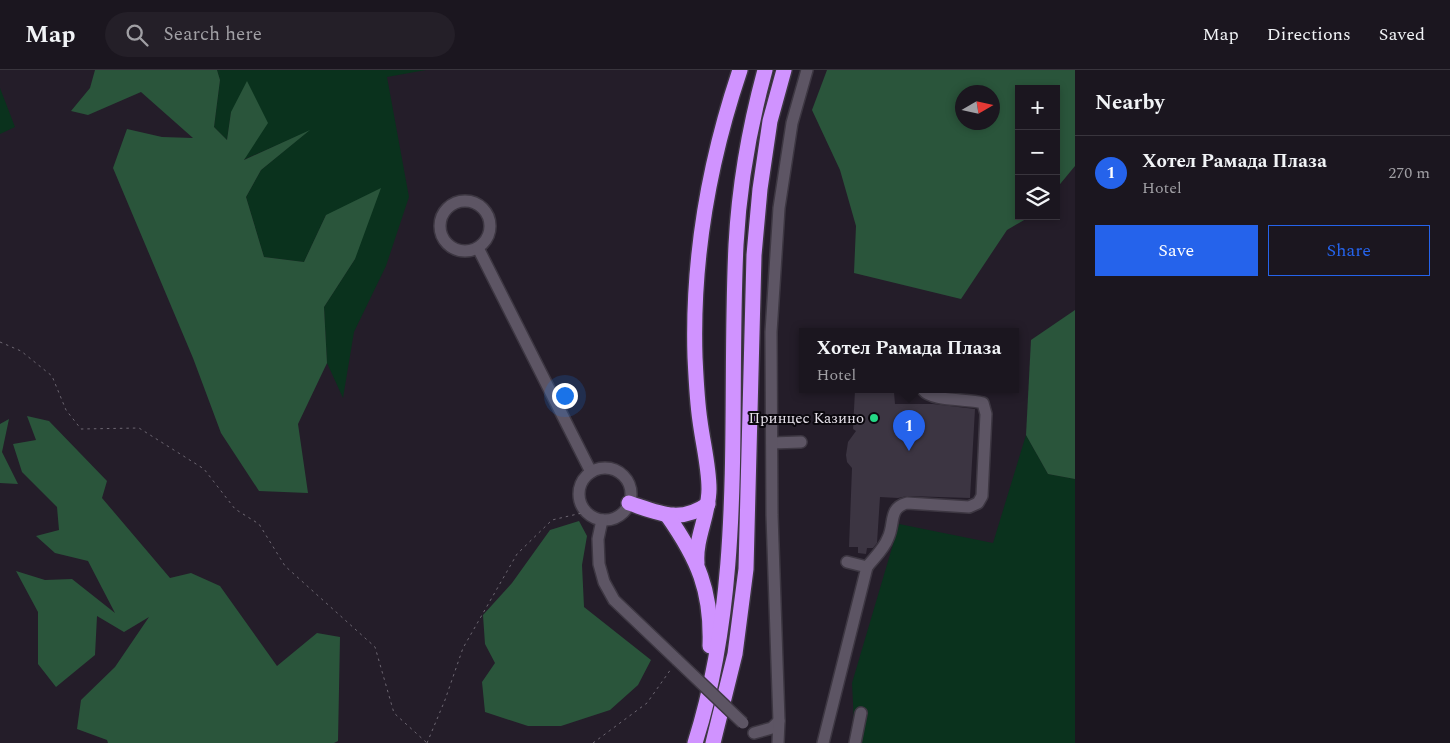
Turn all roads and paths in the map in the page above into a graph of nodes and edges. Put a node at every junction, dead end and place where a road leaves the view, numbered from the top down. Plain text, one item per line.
1 (740, 70) edge
2 (765, 70) edge
3 (784, 70) edge
4 (807, 70) edge
5 (478, 248) junction
6 (0, 342) edge
7 (925, 393) edge
8 (801, 442) dead end
9 (772, 443) junction
10 (592, 472) junction
11 (629, 503) junction
12 (708, 504) junction
13 (586, 512) junction
14 (667, 515) junction
15 (602, 520) junction
16 (846, 562) dead end
17 (697, 563) junction
18 (867, 567) junction
19 (676, 660) junction
20 (861, 713) dead end
21 (779, 721) junction
22 (757, 738) edge
23 (427, 743) edge
24 (593, 743) edge
25 (690, 743) edge
26 (695, 743) edge
27 (715, 743) edge
28 (778, 743) edge
29 (823, 743) edge
30 (855, 743) edge

1 - 12 highway
2 - 26 highway
3 - 27 highway
4 - 9 street
5 - 5 street
5 - 10 street
6 - 23 path
7 - 18 street
8 - 9 street
9 - 21 street
10 - 11 street
10 - 13 street
11 - 14 highway
11 - 15 street
12 - 14 highway
12 - 17 highway
13 - 15 street
13 - 23 path
14 - 17 highway
15 - 19 street
16 - 18 street
17 - 25 highway
18 - 29 street
19 - 22 street, bridge
19 - 24 path
20 - 30 street
21 - 22 street
21 - 28 street

